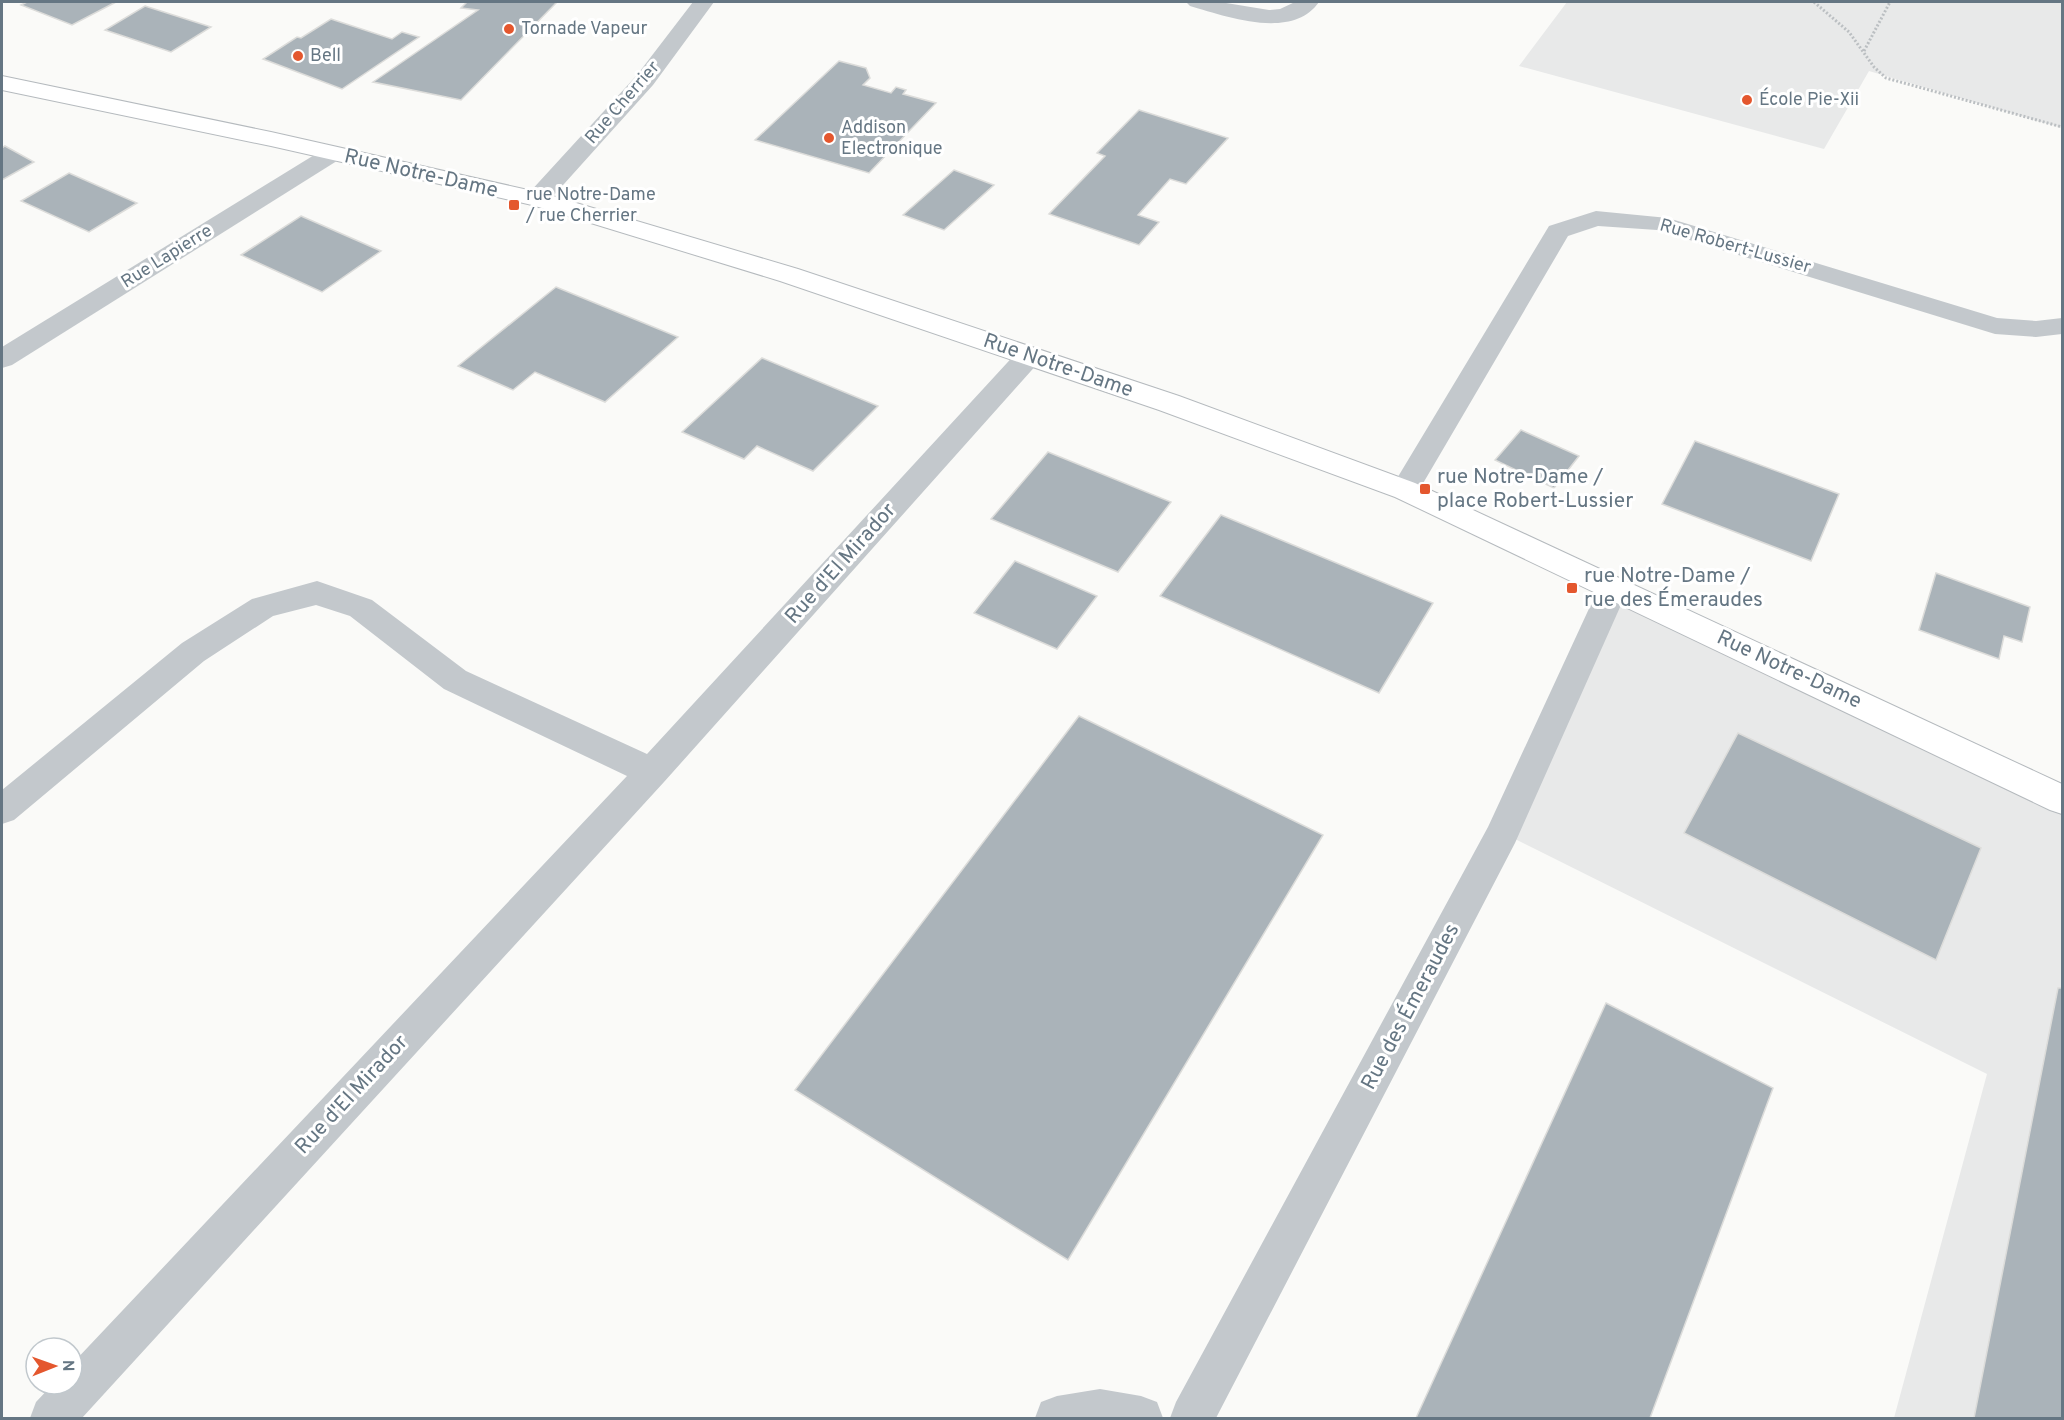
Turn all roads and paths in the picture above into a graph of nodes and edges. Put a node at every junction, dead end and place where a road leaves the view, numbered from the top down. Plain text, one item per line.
1 (703, 2) edge
2 (1197, 2) edge
3 (1308, 2) edge
4 (1814, 2) edge
5 (1890, 2) edge
6 (1864, 52) junction
7 (2, 83) edge
8 (2062, 126) edge
9 (332, 154) junction
10 (537, 199) junction
11 (2062, 326) edge
12 (1029, 356) junction
13 (2, 359) edge
14 (1405, 490) junction
15 (1614, 587) junction
16 (652, 772) junction
17 (2062, 800) edge
18 (2, 810) edge
19 (52, 1419) edge
20 (1057, 1419) edge
21 (1141, 1419) edge
22 (1192, 1419) edge

1 - 10 street, Rue Cherrier
2 - 3 street
4 - 6 path
5 - 6 path
6 - 8 path
7 - 9 main road, Rue Notre-Dame
9 - 10 main road, Rue Notre-Dame
9 - 13 street, Rue Lapierre
10 - 12 main road, Rue Notre-Dame
11 - 14 street, Rue Robert-Lussier
12 - 14 main road, Rue Notre-Dame
12 - 16 street, Rue d'El Mirador
14 - 15 main road, Rue Notre-Dame
15 - 17 main road, Rue Notre-Dame
15 - 22 street, Rue des Émeraudes
16 - 18 street
16 - 19 street, Rue d'El Mirador
20 - 21 street

